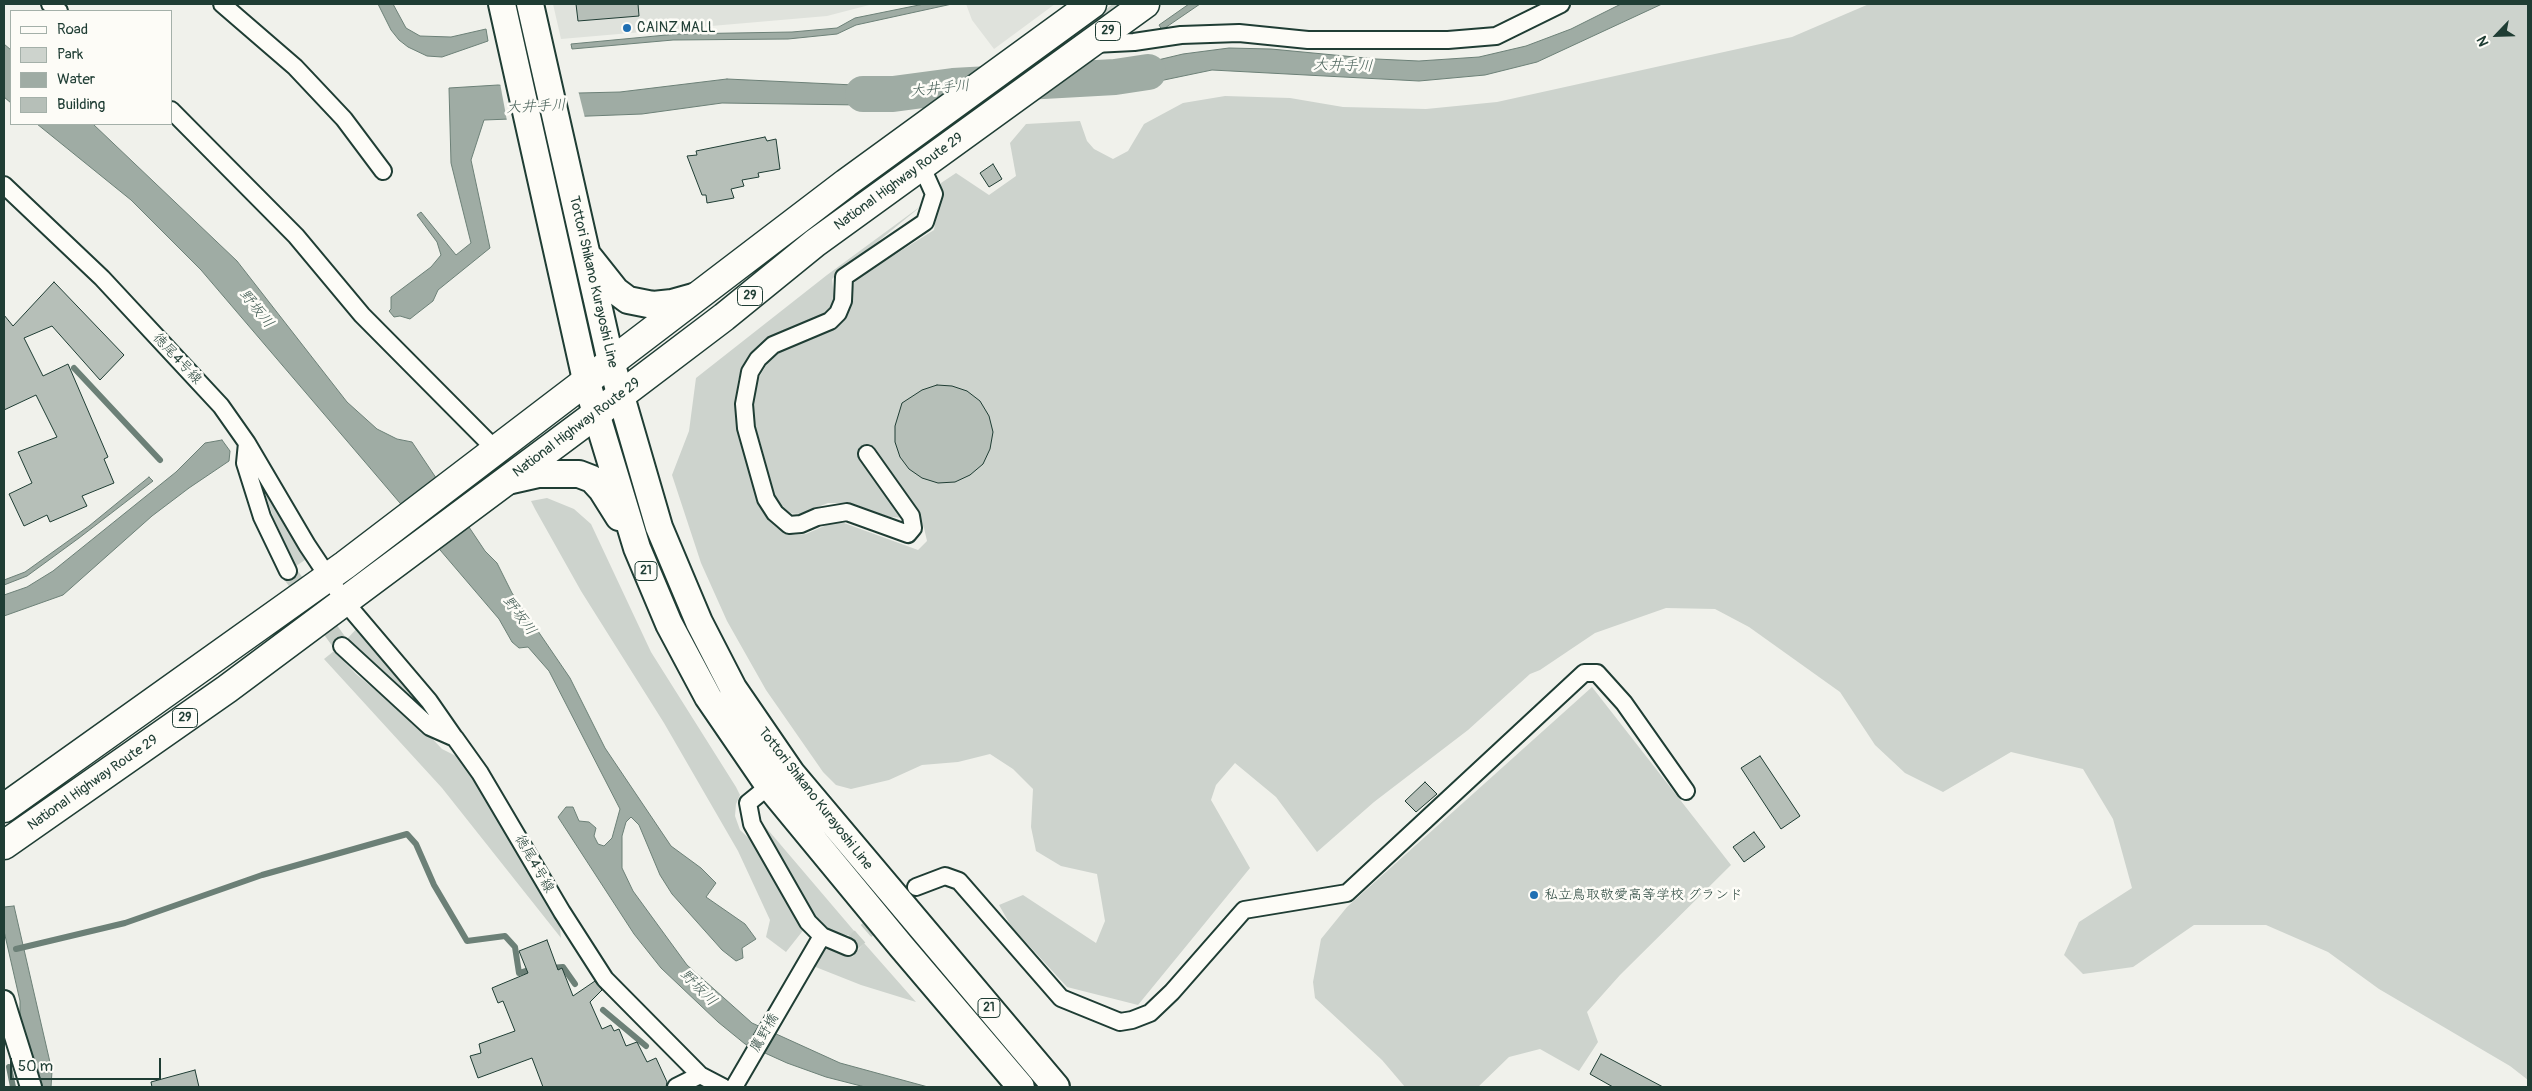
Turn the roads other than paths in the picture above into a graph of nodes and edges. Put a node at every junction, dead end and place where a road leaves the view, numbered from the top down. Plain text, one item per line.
1 (222, 4) edge
2 (502, 4) edge
3 (530, 4) edge
4 (1092, 4) edge
5 (1145, 4) edge
6 (1561, 4) edge
7 (1081, 51) junction
8 (172, 111) edge
9 (921, 165) junction
10 (383, 171) dead end
11 (4, 185) edge
12 (584, 250) junction
13 (698, 296) junction
14 (611, 362) junction
15 (586, 380) junction
16 (620, 395) junction
17 (596, 414) junction
18 (247, 443) junction
19 (866, 454) dead end
20 (488, 456) junction
21 (503, 484) junction
22 (637, 548) junction
23 (288, 570) tunnel mouth
24 (336, 571) junction
25 (354, 595) junction
26 (342, 646) tunnel mouth
27 (455, 738) junction
28 (769, 786) junction
29 (1686, 791) dead end
30 (4, 808) edge
31 (4, 845) edge
32 (916, 887) tunnel mouth
33 (822, 936) junction
34 (848, 947) dead end
35 (4, 1001) edge
36 (700, 1075) junction
37 (31, 1087) edge
38 (676, 1087) edge
39 (722, 1087) edge
40 (734, 1087) edge
41 (1021, 1087) edge
42 (1056, 1087) edge

1 - 10 street
2 - 15 main road, Tottori Shikano Kurayoshi Line / 21
3 - 12 main road, Tottori Shikano Kurayoshi Line / 21
4 - 13 highway, 29
5 - 7 highway, National Highway Route 29 / 29
6 - 7 street
7 - 9 highway, National Highway Route 29 / 29
8 - 20 street
9 - 16 highway, National Highway Route 29 / 29
9 - 19 street
11 - 18 street, 徳尾4号線
12 - 13 main road
12 - 14 main road, Tottori Shikano Kurayoshi Line / 21
13 - 14 highway, 29
14 - 15 highway, 29
14 - 16 main road, Tottori Shikano Kurayoshi Line / 21
15 - 17 main road, Tottori Shikano Kurayoshi Line / 21
15 - 20 highway, 29
16 - 17 highway, National Highway Route 29 / 29
16 - 42 main road, Tottori Shikano Kurayoshi Line / 21
17 - 21 highway, National Highway Route 29 / 29
17 - 22 main road, Tottori Shikano Kurayoshi Line / 21
18 - 23 street
18 - 24 street, 徳尾4号線
20 - 24 highway, 29
21 - 22 main road
21 - 25 highway, National Highway Route 29 / 29
22 - 28 main road, Tottori Shikano Kurayoshi Line / 21
24 - 25 street, 徳尾4号線
24 - 30 highway, 29
25 - 27 street, 徳尾4号線
25 - 31 highway, National Highway Route 29 / 29
26 - 27 street
27 - 36 street, 徳尾4号線
28 - 33 street
28 - 41 main road, Tottori Shikano Kurayoshi Line / 21
29 - 32 street
33 - 34 street
33 - 40 street, 鷹野橋
35 - 37 street
36 - 38 street
36 - 39 street, 徳尾4号線

